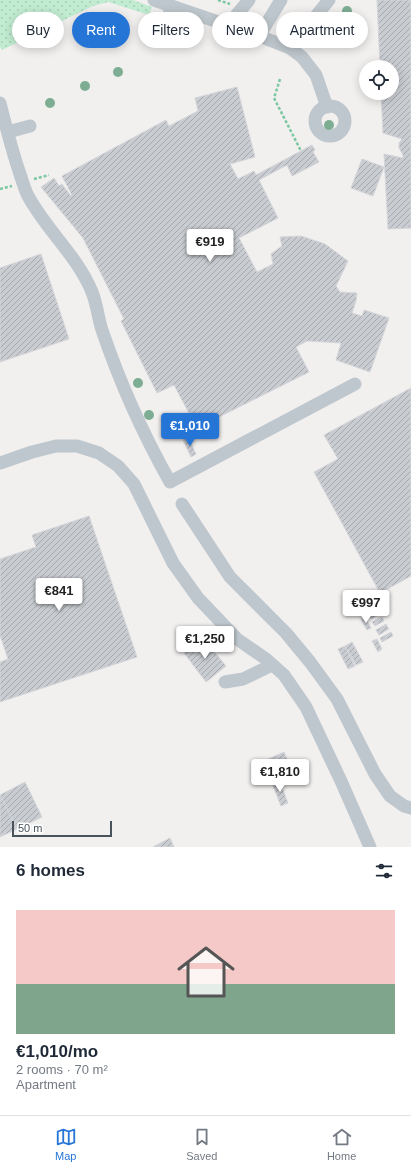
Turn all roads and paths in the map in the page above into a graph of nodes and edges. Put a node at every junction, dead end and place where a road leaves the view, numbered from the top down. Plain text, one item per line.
1 (154, 0) edge
2 (249, 0) edge
3 (281, 0) edge
4 (329, 0) edge
5 (171, 6) junction
6 (170, 12) edge
7 (239, 12) edge
8 (319, 12) edge
9 (212, 20) edge
10 (268, 21) edge
11 (290, 48) edge
12 (280, 79) dead end
13 (0, 103) edge
14 (327, 107) dead end
15 (30, 126) dead end
16 (8, 132) junction
17 (302, 151) dead end
18 (355, 384) dead end
19 (0, 463) edge
20 (182, 504) dead end
21 (272, 664) junction
22 (225, 682) dead end
23 (411, 808) edge
24 (370, 847) edge

1 - 5 street
2 - 7 street
3 - 10 street
4 - 8 street
5 - 6 street
5 - 9 street
11 - 14 street
12 - 17 path
13 - 16 street
15 - 16 street
16 - 18 street
19 - 21 street
20 - 23 street
21 - 22 street
21 - 24 street

